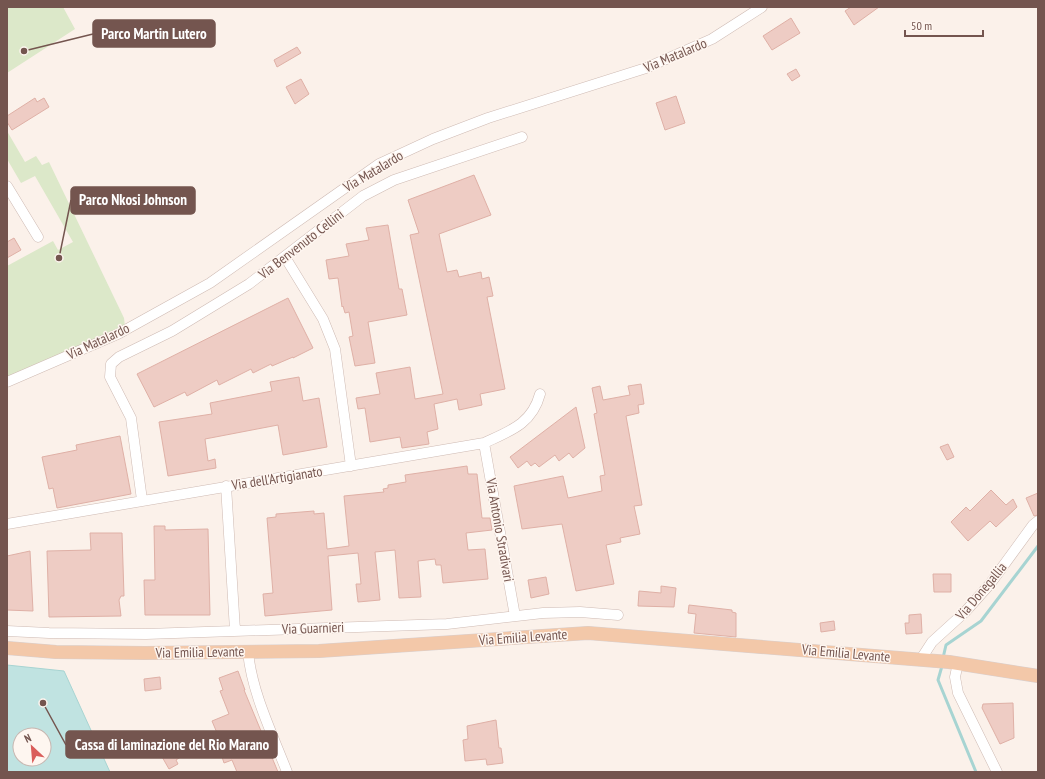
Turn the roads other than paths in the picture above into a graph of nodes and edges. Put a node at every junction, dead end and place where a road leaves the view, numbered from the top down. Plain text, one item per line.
1 (762, 7) edge
2 (522, 137) dead end
3 (7, 186) edge
4 (38, 237) dead end
5 (284, 257) junction
6 (7, 382) edge
7 (540, 394) dead end
8 (484, 443) junction
9 (351, 466) junction
10 (226, 486) junction
11 (142, 500) junction
12 (1038, 520) edge
13 (7, 524) edge
14 (618, 615) dead end
15 (515, 616) junction
16 (235, 630) junction
17 (7, 631) edge
18 (7, 648) edge
19 (248, 652) junction
20 (924, 660) junction
21 (954, 662) junction
22 (1038, 676) edge
23 (287, 772) edge
24 (997, 772) edge

1 - 6 street, Via Matalardo
2 - 5 street, Via Benvenuto Cellini
3 - 4 street
5 - 9 street
5 - 11 street, Via Benvenuto Cellini
7 - 8 street, Via dell'Artigianato
8 - 9 street, Via dell'Artigianato
8 - 15 street, Via Antonio Stradivari
9 - 10 street, Via dell'Artigianato
10 - 11 street, Via dell'Artigianato
10 - 16 street
11 - 13 street, Via dell'Artigianato
12 - 20 street, Via Donegallia
14 - 15 street, Via Guarnieri
15 - 16 street, Via Guarnieri
16 - 17 street, Via Guarnieri
18 - 19 main road, Via Emilia Levante
19 - 20 main road, Via Emilia Levante
19 - 23 street
20 - 21 main road, Via Emilia Levante
21 - 22 main road, Via Emilia Levante
21 - 24 street

